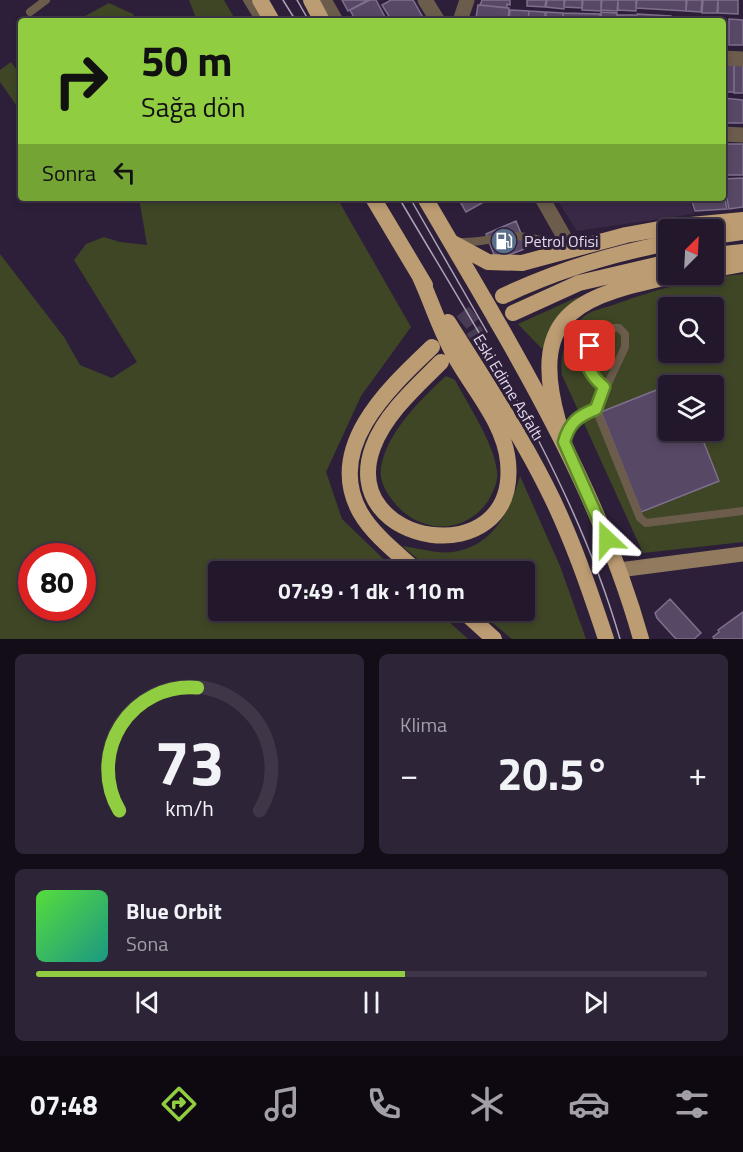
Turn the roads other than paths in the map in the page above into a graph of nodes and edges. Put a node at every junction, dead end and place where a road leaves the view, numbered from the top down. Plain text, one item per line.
1 (46, 0) edge
2 (247, 0) edge
3 (260, 0) edge
4 (311, 0) edge
5 (324, 0) edge
6 (425, 0) edge
7 (467, 0) edge
8 (30, 12) dead end
9 (259, 18) edge
10 (270, 18) edge
11 (320, 18) edge
12 (334, 18) edge
13 (436, 18) edge
14 (461, 18) edge
15 (726, 58) edge
16 (743, 58) edge
17 (726, 134) edge
18 (743, 135) edge
19 (375, 201) edge
20 (427, 201) edge
21 (544, 201) edge
22 (743, 220) edge
23 (743, 232) edge
24 (724, 235) edge
25 (450, 241) junction
26 (658, 246) edge
27 (571, 249) junction
28 (743, 252) edge
29 (724, 254) edge
30 (743, 264) edge
31 (658, 265) edge
32 (724, 267) edge
33 (420, 277) junction
34 (658, 280) edge
35 (503, 296) tunnel mouth
36 (513, 313) tunnel mouth
37 (432, 347) tunnel mouth
38 (441, 362) tunnel mouth
39 (604, 387) junction
40 (596, 409) junction
41 (564, 442) junction
42 (743, 511) edge
43 (743, 554) edge
44 (406, 561) edge
45 (620, 570) junction
46 (474, 621) edge
47 (494, 639) edge
48 (606, 639) edge
49 (641, 639) edge

1 - 8 lane
2 - 9 lane
3 - 10 highway
4 - 11 highway
5 - 12 street
6 - 13 street
7 - 14 street
15 - 16 street
17 - 18 street
19 - 33 highway, Eski Edirne Asfaltı
20 - 25 highway, Eski Edirne Asfaltı
21 - 27 street
22 - 27 highway
23 - 24 highway
25 - 27 lane
25 - 27 highway
25 - 41 highway, Eski Edirne Asfaltı
26 - 35 highway
28 - 29 highway
30 - 32 highway
31 - 36 highway
33 - 38 highway
33 - 48 highway, Eski Edirne Asfaltı
34 - 41 highway
37 - 44 highway
39 - 39 lane
39 - 40 lane
40 - 41 lane
40 - 42 lane
41 - 45 highway, Eski Edirne Asfaltı
43 - 45 main road
45 - 49 highway, Eski Edirne Asfaltı
46 - 47 highway

